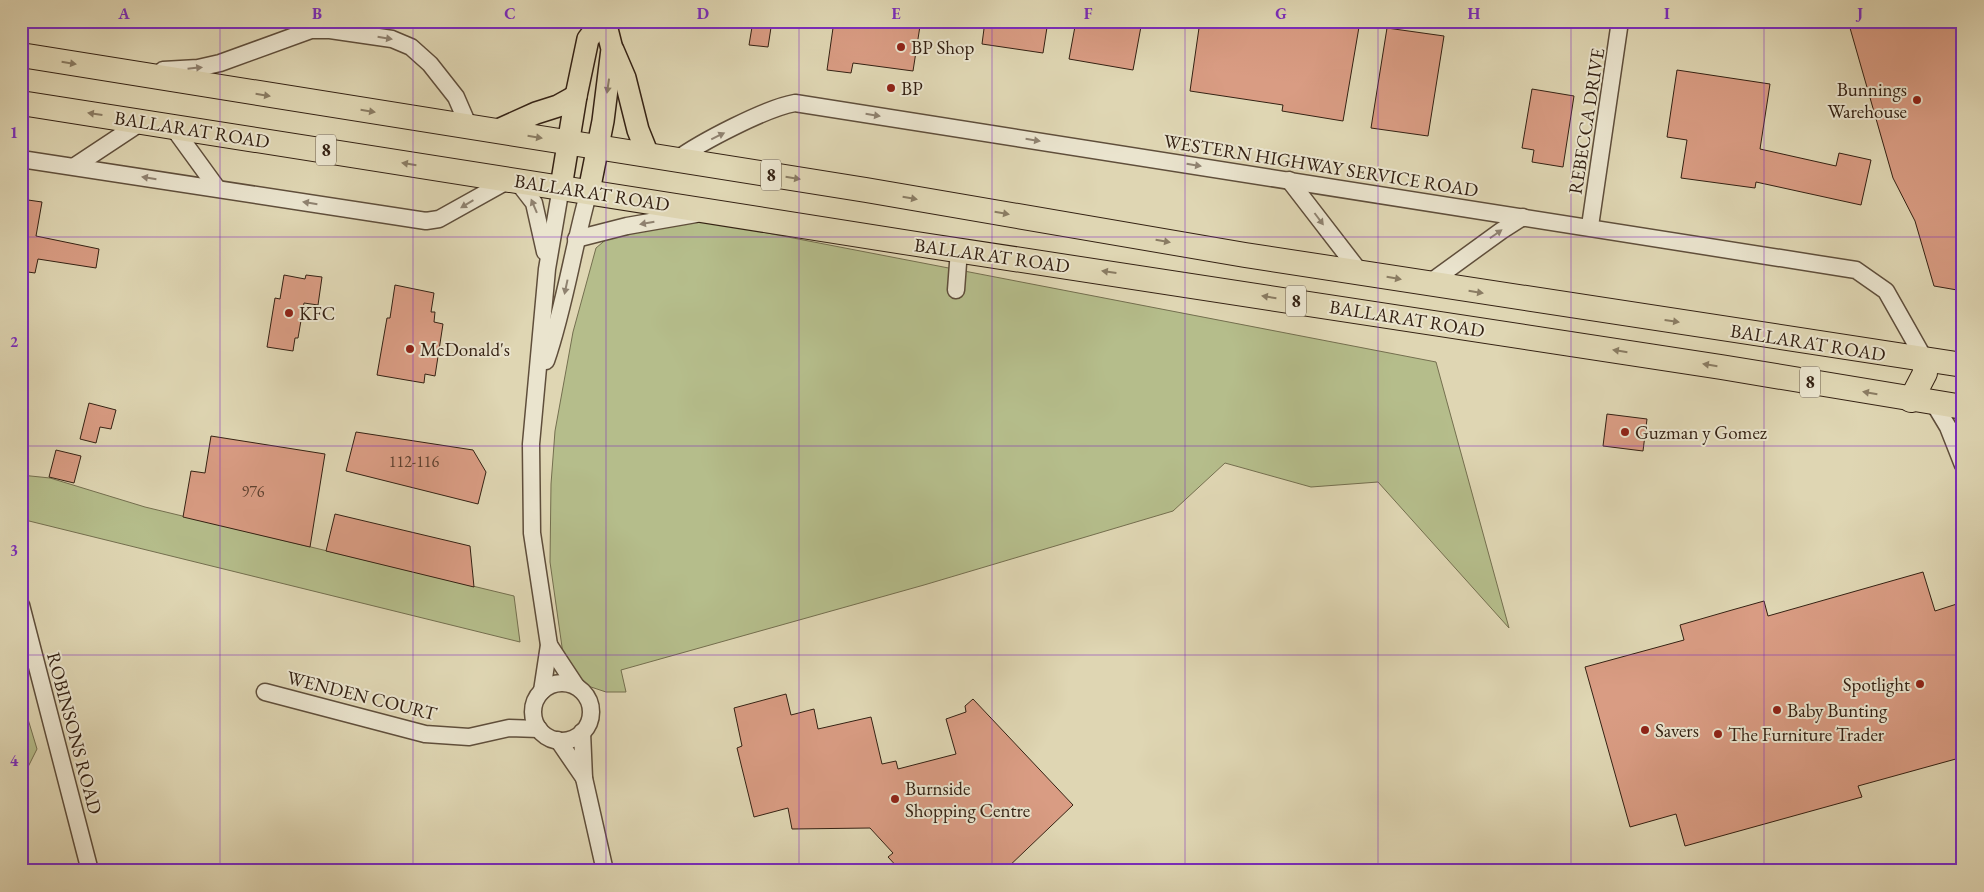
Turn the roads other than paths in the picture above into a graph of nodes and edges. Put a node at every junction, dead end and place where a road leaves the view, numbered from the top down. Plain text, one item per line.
1 (604, 21) edge
2 (1620, 21) edge
3 (612, 50) junction
4 (21, 55) edge
5 (129, 72) junction
6 (576, 96) junction
7 (21, 102) edge
8 (143, 121) junction
9 (172, 126) junction
10 (470, 127) junction
11 (496, 131) junction
12 (568, 142) junction
13 (597, 148) junction
14 (648, 155) junction
15 (21, 160) edge
16 (676, 160) junction
17 (76, 166) junction
18 (513, 180) junction
19 (1289, 180) junction
20 (561, 187) junction
21 (218, 188) junction
22 (589, 191) junction
23 (712, 212) junction
24 (1523, 217) junction
25 (1590, 226) junction
26 (576, 239) junction
27 (959, 250) junction
28 (547, 269) junction
29 (1360, 272) junction
30 (1428, 284) junction
31 (956, 290) dead end
32 (1925, 360) junction
33 (1963, 365) edge
34 (538, 385) junction
35 (1922, 401) junction
36 (1963, 407) edge
37 (1963, 465) edge
38 (21, 605) edge
39 (24, 628) edge
40 (549, 645) junction
41 (576, 686) junction
42 (542, 691) junction
43 (265, 692) dead end
44 (533, 711) junction
45 (509, 728) junction
46 (539, 730) junction
47 (582, 732) junction
48 (558, 740) junction
49 (584, 778) junction
50 (90, 871) edge
51 (605, 871) edge

1 - 3 main road
1 - 6 main road
2 - 25 street, REBECCA DRIVE
3 -> 13 main road
3 - 14 main road
4 -> 5 highway, BALLARAT ROAD / 8
5 -> 10 highway, BALLARAT ROAD / 8
5 -> 10 street, BALLARAT ROAD
6 - 11 main road
6 - 12 main road
8 -> 7 highway, BALLARAT ROAD / 8
8 - 9 highway, BALLARAT ROAD / 8
8 - 17 street
18 -> 9 highway, BALLARAT ROAD / 8
9 - 21 street
10 - 11 highway, BALLARAT ROAD / 8
11 -> 12 highway, BALLARAT ROAD / 8
12 - 13 highway, BALLARAT ROAD / 8
12 - 20 main road
13 - 14 highway, BALLARAT ROAD / 8
13 - 22 main road
14 - 16 highway, BALLARAT ROAD / 8
15 - 17 street
16 -> 19 street, WESTERN HIGHWAY SERVICE ROAD
16 -> 29 highway, BALLARAT ROAD / 8
21 -> 17 street
18 - 20 highway, BALLARAT ROAD / 8
18 -> 21 street
28 -> 18 street
19 - 24 street, WESTERN HIGHWAY SERVICE ROAD
19 -> 29 street
20 - 22 highway, BALLARAT ROAD / 8
20 - 28 street
22 - 23 highway, BALLARAT ROAD / 8
22 - 26 street
23 -> 26 street
23 - 27 highway, BALLARAT ROAD / 8
24 - 25 street, WESTERN HIGHWAY SERVICE ROAD
30 -> 24 street
25 - 32 street, WESTERN HIGHWAY SERVICE ROAD
26 -> 34 street
27 - 31 street
35 -> 27 highway, BALLARAT ROAD / 8
28 - 34 street
29 -> 30 highway, BALLARAT ROAD / 8
30 -> 32 highway, BALLARAT ROAD / 8
32 - 33 highway, BALLARAT ROAD / 8
32 - 35 highway
34 - 40 street
35 - 36 highway, BALLARAT ROAD / 8
35 - 37 street
38 - 39 street, ROBINSONS ROAD
39 - 50 street, ROBINSONS ROAD
40 - 41 street
40 - 42 street
41 - 42 street
41 - 47 street
42 - 44 street
43 - 45 street, WENDEN COURT
44 - 45 street, WENDEN COURT
44 - 46 street
45 - 46 street, WENDEN COURT
46 - 48 street
47 - 48 street
47 - 49 street
48 - 49 street
49 - 51 street

